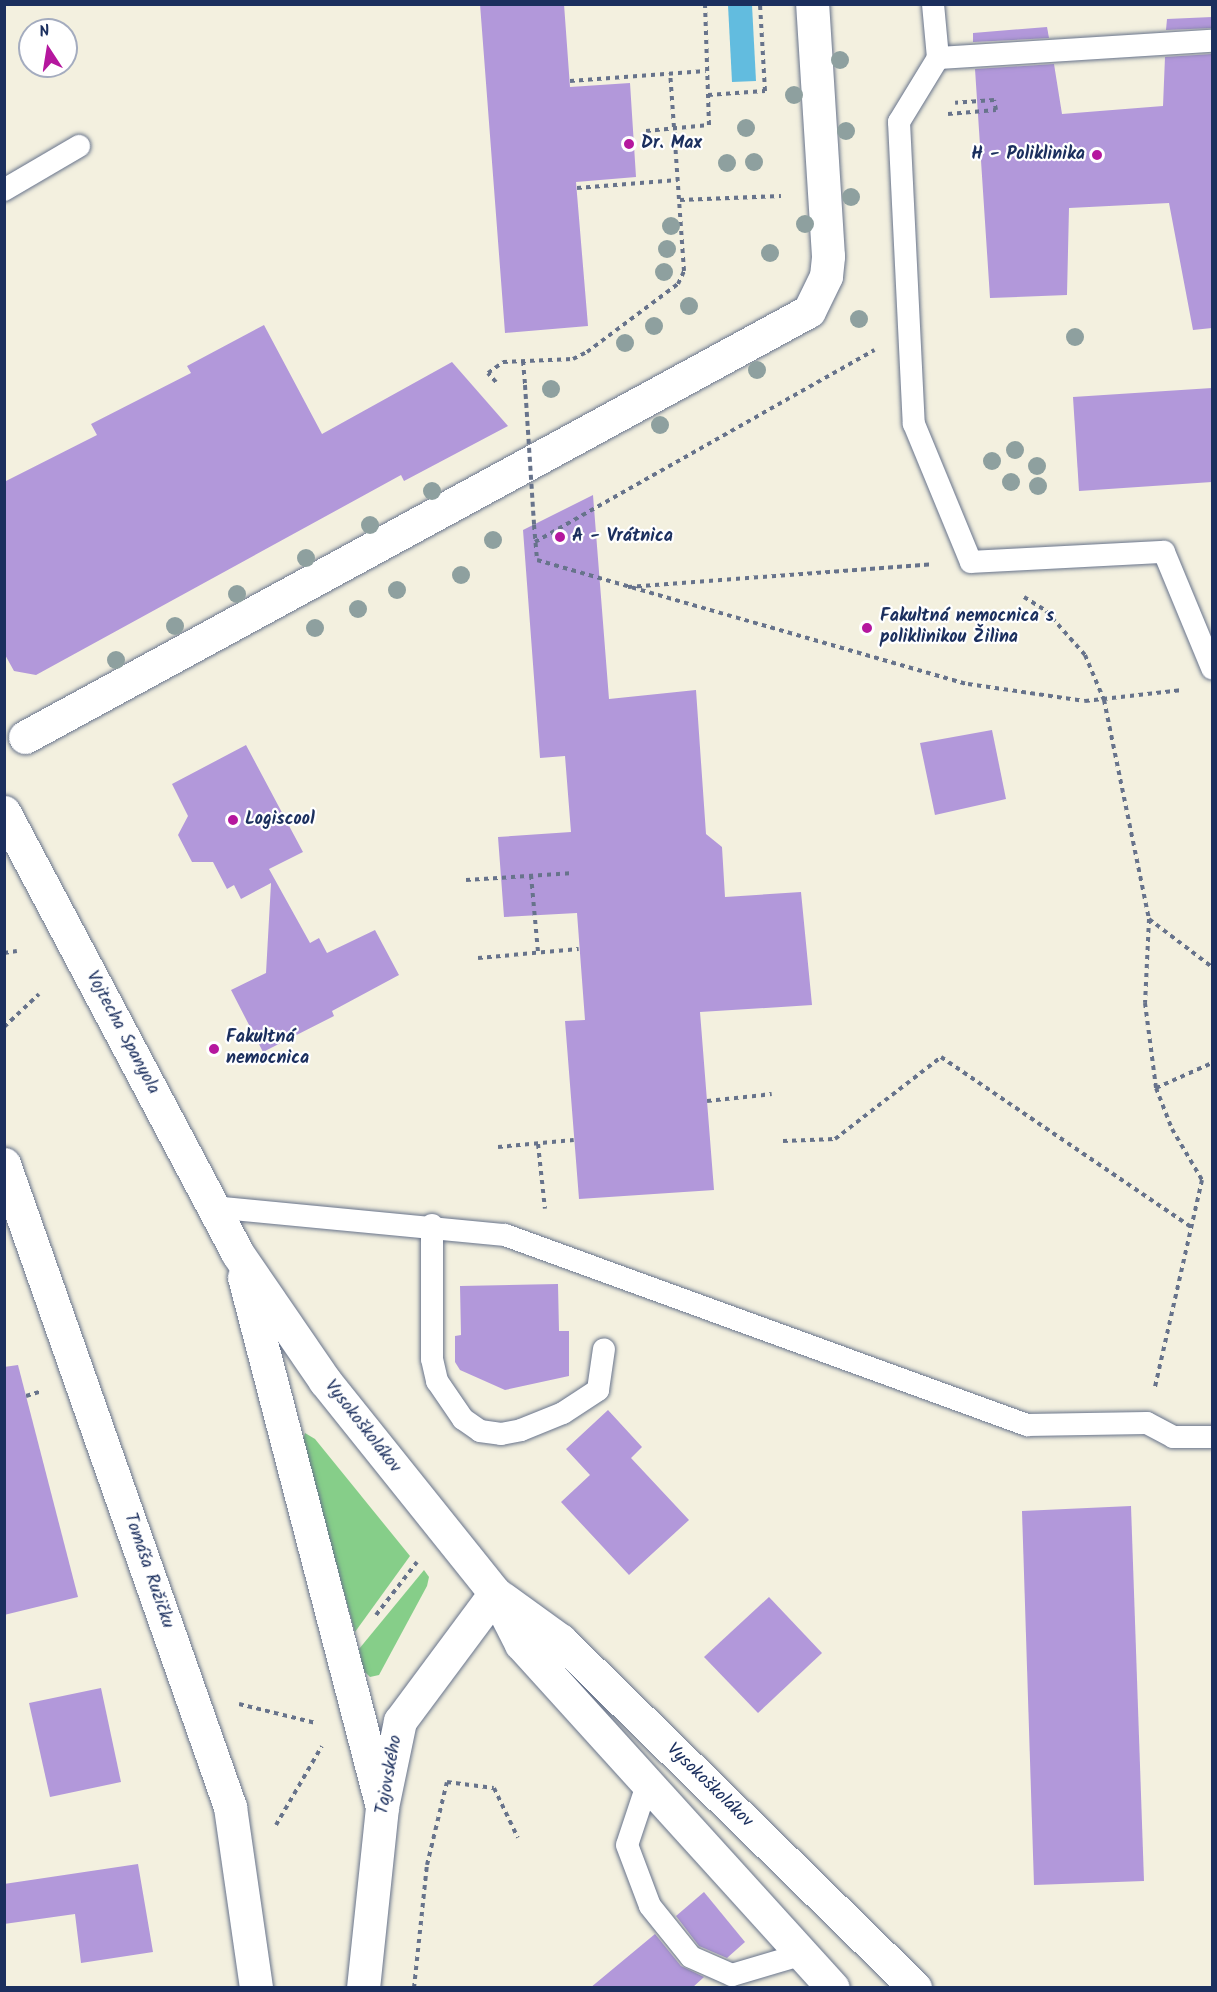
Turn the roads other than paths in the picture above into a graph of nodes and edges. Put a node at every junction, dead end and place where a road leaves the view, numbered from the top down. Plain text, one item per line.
1 (812, 4) edge
2 (933, 4) edge
3 (1212, 41) edge
4 (938, 58) junction
5 (80, 146) dead end
6 (4, 190) edge
7 (1212, 668) edge
8 (25, 737) dead end
9 (4, 812) edge
10 (4, 1164) edge
11 (213, 1206) junction
12 (432, 1225) junction
13 (238, 1254) junction
14 (604, 1349) dead end
15 (1212, 1437) edge
16 (495, 1593) junction
17 (647, 1785) junction
18 (382, 1806) junction
19 (803, 1954) junction
20 (256, 1988) edge
21 (363, 1988) edge
22 (833, 1988) edge
23 (915, 1988) edge

1 - 8 street
2 - 4 lane
3 - 4 lane
4 - 7 lane
5 - 6 lane
9 - 11 street, Vojtecha Spanyola
10 - 20 street, Tomáša Ružičku
11 - 12 lane
11 - 13 street, Vojtecha Spanyola
12 - 14 lane
12 - 15 lane
13 - 16 street, Vysokoškolákov
13 - 18 street
16 - 17 street, Vysokoškolákov
16 - 18 street, Tajovského
16 - 23 street, Vysokoškolákov
17 - 19 street, Vysokoškolákov
17 - 19 lane
18 - 21 street, Tajovského
19 - 22 street, Vysokoškolákov

